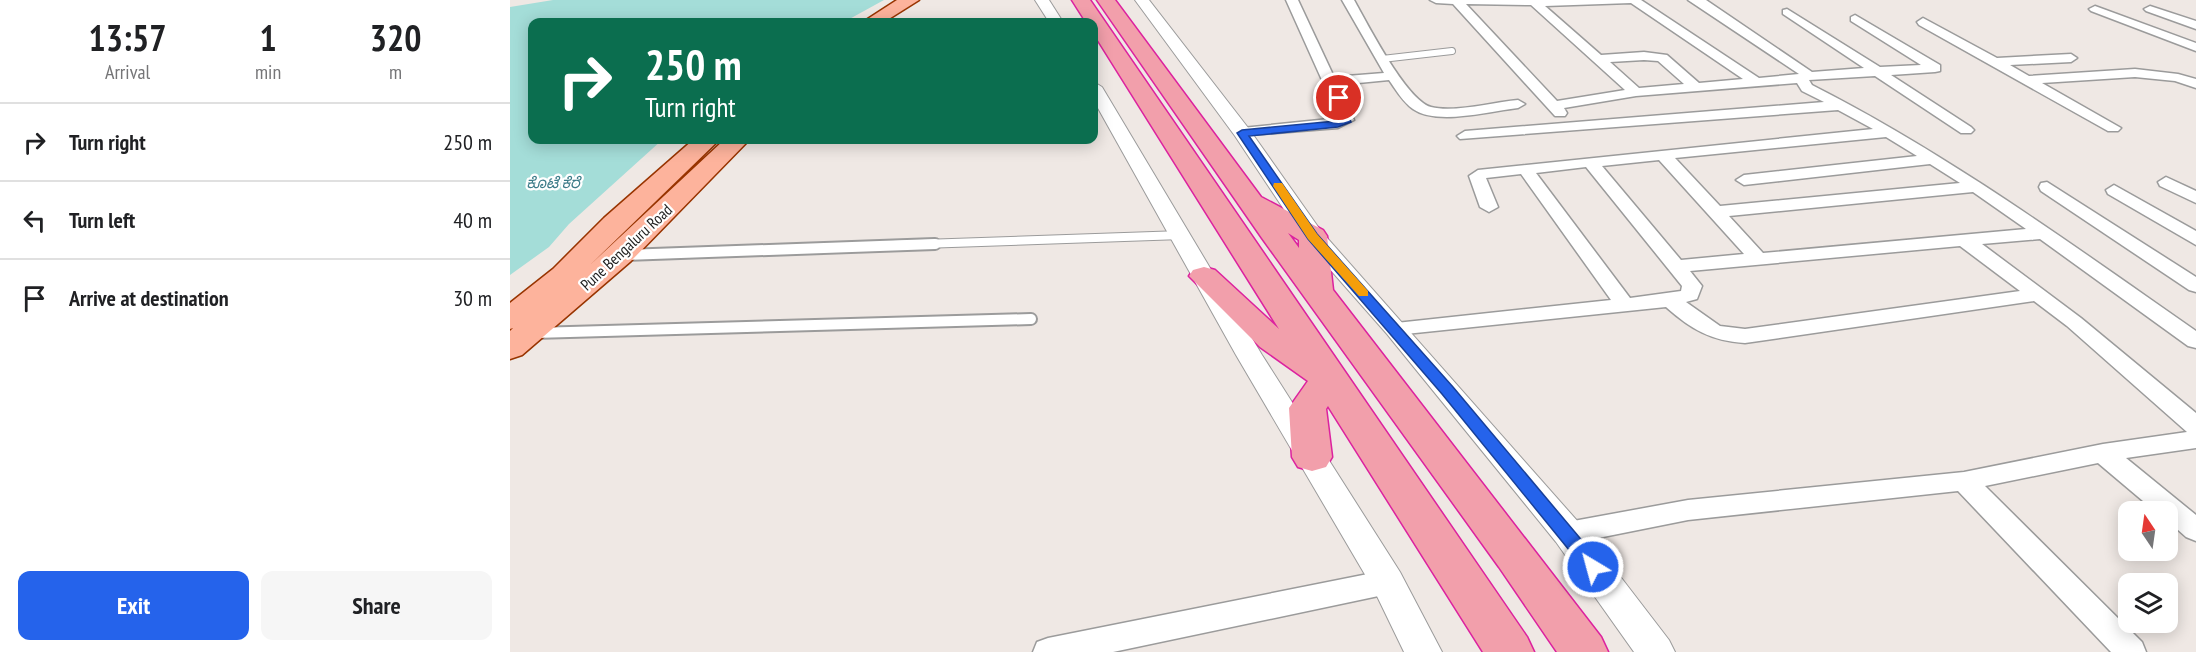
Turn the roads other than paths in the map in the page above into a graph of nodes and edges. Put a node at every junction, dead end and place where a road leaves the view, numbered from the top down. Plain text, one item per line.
1 (910, 0) edge
2 (931, 0) edge
3 (1042, 0) edge
4 (1081, 0) edge
5 (1106, 0) edge
6 (1142, 0) edge
7 (1292, 0) edge
8 (1348, 0) edge
9 (1436, 0) edge
10 (1633, 0) edge
11 (1694, 0) edge
12 (1457, 1) edge
13 (1534, 3) junction
14 (2095, 9) dead end
15 (2150, 9) dead end
16 (1788, 12) dead end
17 (880, 18) edge
18 (901, 18) edge
19 (1053, 18) edge
20 (1093, 18) edge
21 (1855, 19) dead end
22 (1923, 22) dead end
23 (1098, 26) edge
24 (2196, 26) edge
25 (2196, 47) edge
26 (1452, 51) dead end
27 (1382, 58) junction
28 (2071, 58) dead end
29 (1596, 59) junction
30 (1994, 62) junction
31 (1879, 72) junction
32 (1392, 76) junction
33 (1804, 78) junction
34 (2026, 80) junction
35 (1331, 81) junction
36 (1756, 82) junction
37 (2196, 84) edge
38 (1696, 87) junction
39 (1636, 92) junction
40 (1098, 102) edge
41 (1518, 104) dead end
42 (1843, 105) junction
43 (2113, 128) dead end
44 (1966, 130) dead end
45 (1889, 132) junction
46 (1242, 133) junction
47 (1465, 136) dead end
48 (703, 144) edge
49 (733, 144) edge
50 (1663, 155) junction
51 (1931, 159) junction
52 (1590, 162) junction
53 (1525, 169) junction
54 (1744, 180) dead end
55 (2166, 182) dead end
56 (1974, 187) junction
57 (2047, 187) dead end
58 (2114, 190) dead end
59 (1248, 198) junction
60 (2196, 198) edge
61 (1490, 207) dead end
62 (1715, 212) junction
63 (2042, 233) junction
64 (1182, 235) junction
65 (1313, 236) junction
66 (1963, 239) junction
67 (2196, 239) edge
68 (621, 255) junction
69 (1759, 259) junction
70 (1678, 266) junction
71 (1204, 276) junction
72 (2196, 286) edge
73 (1317, 292) junction
74 (2037, 295) junction
75 (1671, 300) junction
76 (1625, 305) junction
77 (1031, 319) dead end
78 (1396, 329) junction
79 (517, 333) edge
80 (2196, 341) edge
81 (1329, 379) junction
82 (2196, 426) edge
83 (2196, 439) edge
84 (2103, 453) junction
85 (1312, 457) junction
86 (1964, 481) junction
87 (2196, 530) edge
88 (1568, 533) junction
89 (1388, 582) junction
90 (1048, 652) edge
91 (1423, 652) edge
92 (1510, 652) edge
93 (1584, 652) edge
94 (1656, 652) edge
95 (2130, 652) edge

1 - 17 main road
2 - 18 main road
3 - 19 street
4 - 20 highway
5 - 59 highway
6 - 46 street
7 - 35 street
8 - 27 street
9 - 12 street
10 - 13 street
10 - 36 street
11 - 33 street
12 - 13 street
12 - 39 street
13 - 29 street
14 - 25 street
15 - 24 street
16 - 31 street
21 - 31 street
22 - 30 street
23 - 81 highway
26 - 27 lane
27 - 32 street
28 - 30 street
29 - 38 street
29 - 39 street
30 - 34 street
31 - 33 street
31 - 44 street
32 - 35 street
32 - 41 street
33 - 36 street
33 - 42 street
34 - 37 street
34 - 43 street
35 - 46 street
36 - 38 street
38 - 39 street
40 - 64 street
42 - 45 street
42 - 47 street
45 - 50 street
45 - 51 street
46 - 65 street
48 - 79 main road, Pune Bengaluru Road
49 - 68 main road, Pune Bengaluru Road
50 - 52 street
50 - 62 street
51 - 54 street
51 - 56 street
52 - 53 street
52 - 70 street
53 - 61 street
53 - 76 street
55 - 60 street
56 - 62 street
56 - 63 street
57 - 72 street
58 - 67 street
59 - 65 highway
59 - 73 highway
62 - 69 street
63 - 66 street
63 - 80 street
64 - 68 lane
64 - 71 street
65 - 73 highway
65 - 78 street
66 - 69 street
66 - 74 street
68 - 79 main road, Pune Bengaluru Road
69 - 70 street
70 - 75 street
71 - 81 highway
71 - 85 street
73 - 93 highway
74 - 75 street
74 - 82 street
75 - 76 street
76 - 78 street
77 - 79 lane
78 - 88 street
81 - 85 highway
81 - 92 highway
83 - 84 street
84 - 86 street
84 - 87 street
85 - 89 street
86 - 88 street
86 - 95 street
88 - 94 street
89 - 90 street
89 - 91 street

